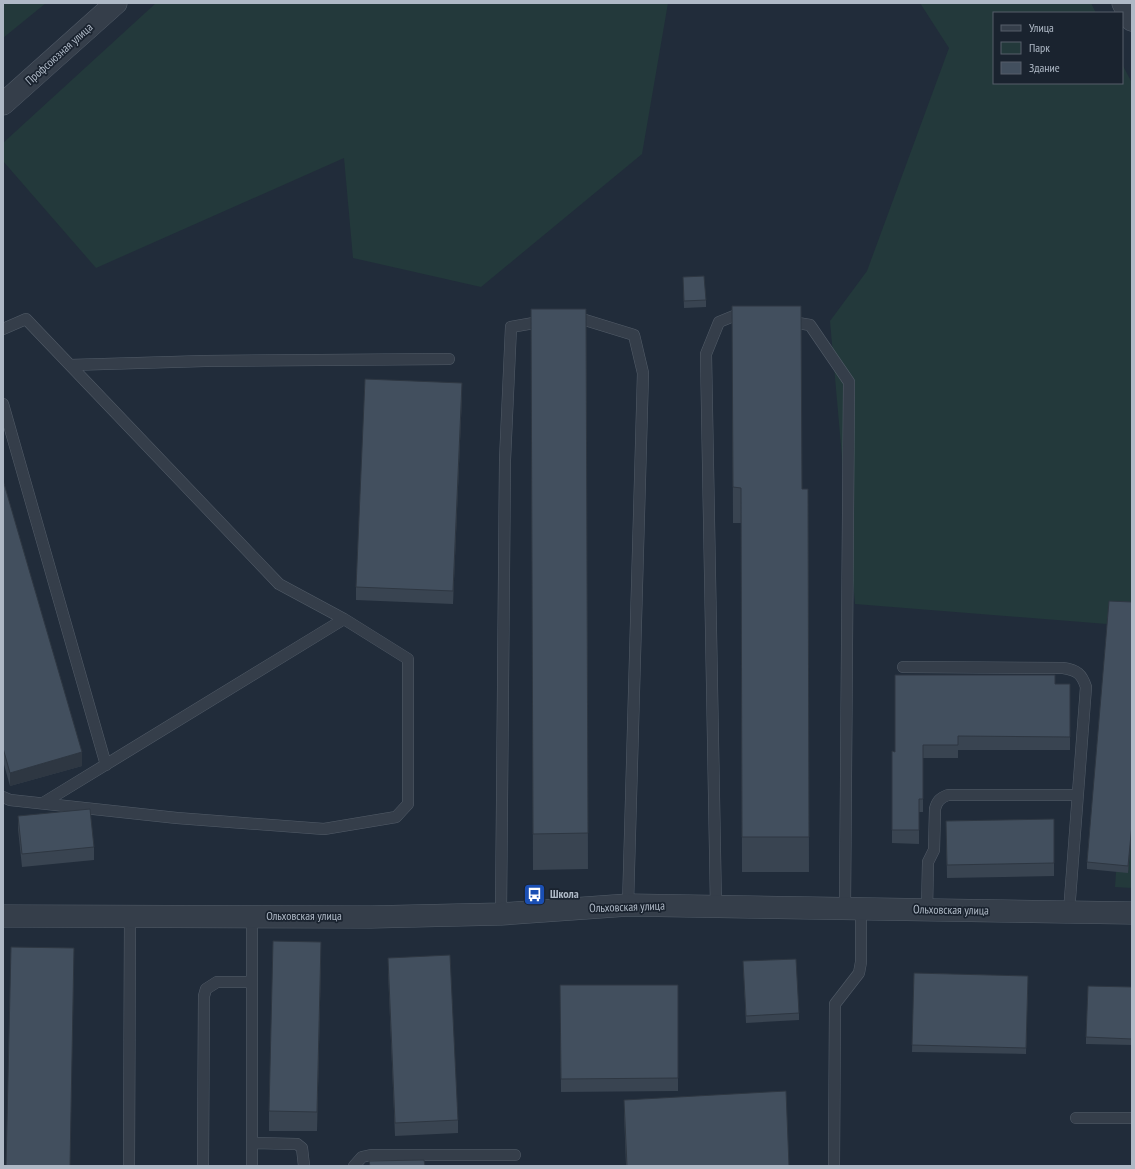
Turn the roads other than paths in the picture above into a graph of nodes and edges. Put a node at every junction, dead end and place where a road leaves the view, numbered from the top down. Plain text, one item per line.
1 (116, 3) edge
2 (1123, 3) edge
3 (1132, 20) edge
4 (3, 104) edge
5 (756, 316) edge
6 (772, 318) edge
7 (3, 329) edge
8 (449, 360) dead end
9 (70, 365) junction
10 (3, 404) edge
11 (344, 620) junction
12 (903, 667) dead end
13 (106, 765) junction
14 (1078, 795) junction
15 (3, 797) edge
16 (43, 803) junction
17 (628, 905) junction
18 (716, 906) junction
19 (853, 909) junction
20 (927, 910) junction
21 (1069, 912) junction
22 (1132, 913) edge
23 (502, 914) junction
24 (3, 916) edge
25 (130, 916) junction
26 (252, 916) junction
27 (252, 982) junction
28 (1076, 1118) dead end
29 (1132, 1118) edge
30 (252, 1143) junction
31 (515, 1155) dead end
32 (129, 1166) edge
33 (203, 1166) edge
34 (252, 1166) edge
35 (304, 1166) edge
36 (354, 1166) edge
37 (834, 1166) edge

1 - 4 street, Профсоюзная улица
2 - 3 street
5 - 18 lane
6 - 19 lane
7 - 9 lane
8 - 9 lane
9 - 11 lane
10 - 13 lane
11 - 13 lane
11 - 16 lane
12 - 14 lane
13 - 16 lane
14 - 20 lane
14 - 21 lane
15 - 16 lane
17 - 18 street, Ольховская улица
17 - 23 street, Ольховская улица
17 - 23 lane
18 - 19 street, Ольховская улица
19 - 20 street, Ольховская улица
19 - 37 lane
20 - 21 street, Ольховская улица
21 - 22 street, Ольховская улица
23 - 26 street, Ольховская улица
24 - 25 street, Ольховская улица
25 - 26 street, Ольховская улица
25 - 32 lane
26 - 27 lane
27 - 30 lane
27 - 33 lane
28 - 29 lane
30 - 34 lane
30 - 35 lane
31 - 36 lane

